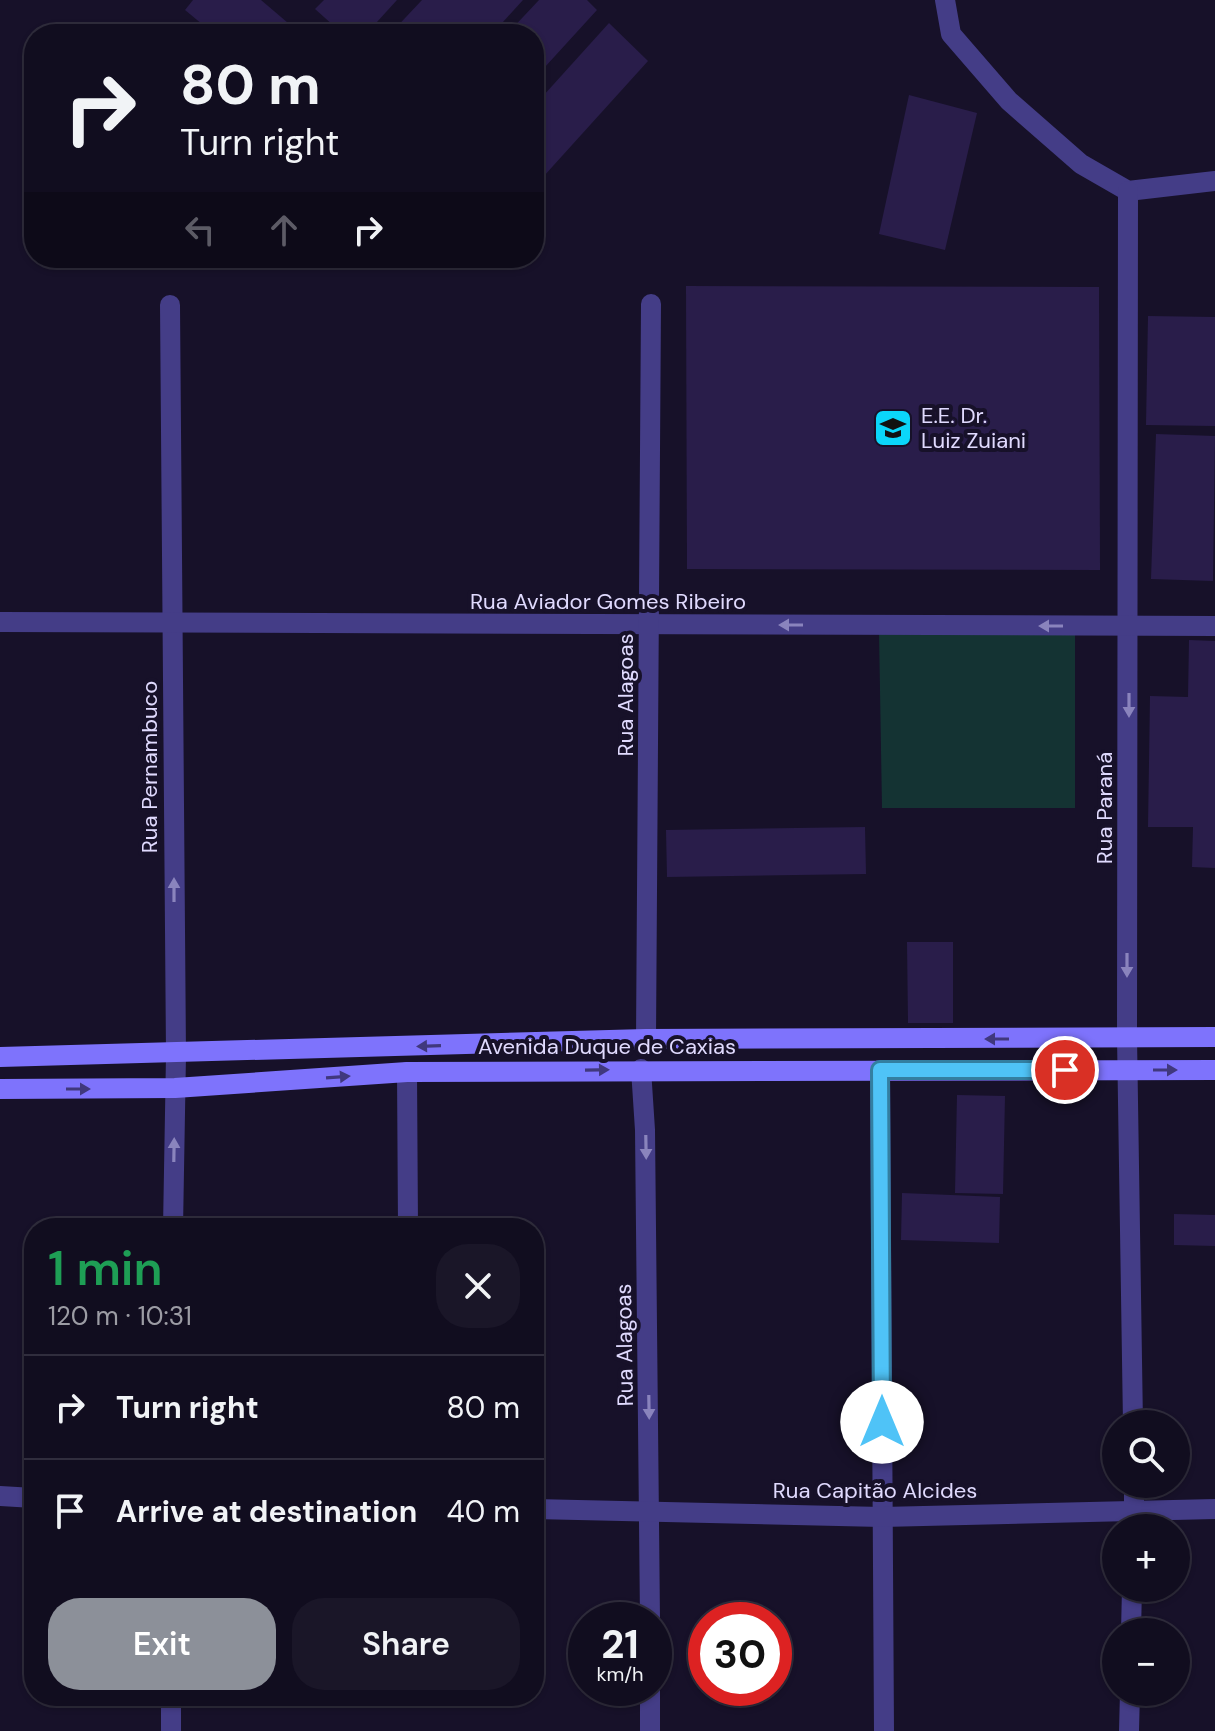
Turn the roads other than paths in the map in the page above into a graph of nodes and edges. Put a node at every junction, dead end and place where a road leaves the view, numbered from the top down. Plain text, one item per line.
1 (945, 0) edge
2 (1215, 181) edge
3 (1128, 191) junction
4 (651, 304) dead end
5 (170, 305) dead end
6 (0, 622) edge
7 (172, 623) junction
8 (650, 625) junction
9 (1215, 626) edge
10 (1129, 627) junction
11 (1127, 1037) junction
12 (1215, 1037) edge
13 (646, 1039) junction
14 (176, 1055) junction
15 (0, 1057) edge
16 (641, 1069) junction
17 (1127, 1069) junction
18 (880, 1070) junction
19 (1215, 1070) edge
20 (407, 1072) junction
21 (175, 1088) junction
22 (0, 1089) edge
23 (173, 1218) edge
24 (408, 1218) edge
25 (1133, 1410) edge
26 (0, 1496) edge
27 (24, 1497) edge
28 (544, 1509) edge
29 (1215, 1509) edge
30 (650, 1510) junction
31 (1174, 1514) edge
32 (882, 1517) junction
33 (1102, 1519) edge
34 (650, 1602) edge
35 (171, 1706) edge
36 (650, 1706) edge
37 (1130, 1706) edge
38 (171, 1731) edge
39 (650, 1731) edge
40 (884, 1731) edge
41 (1129, 1731) edge

1 - 3 street
2 - 3 street
3 - 10 street, Rua Paraná
4 - 8 street, Rua Alagoas
5 - 7 street, Rua Pernambuco
6 - 7 street, Rua Aviador Gomes Ribeiro
7 - 8 street, Rua Aviador Gomes Ribeiro
14 -> 7 street, Rua Pernambuco
10 -> 8 street, Rua Aviador Gomes Ribeiro
8 - 13 street, Rua Alagoas
9 - 10 street, Rua Aviador Gomes Ribeiro
10 -> 11 street, Rua Paraná
11 - 12 main road, Avenida Duque de Caxias
11 -> 13 main road, Avenida Duque de Caxias
11 - 17 street, Rua Paraná
13 -> 14 main road, Avenida Duque de Caxias
14 - 15 main road, Avenida Duque de Caxias
14 - 21 street, Rua Pernambuco
16 - 18 main road, Avenida Duque de Caxias
20 -> 16 main road, Avenida Duque de Caxias
16 -> 30 street, Rua Alagoas
17 - 18 main road, Avenida Duque de Caxias
17 -> 19 main road, Avenida Duque de Caxias
17 - 25 street, Rua Paraná
18 - 32 street
21 -> 20 main road, Avenida Duque de Caxias
20 - 24 street
22 -> 21 main road, Avenida Duque de Caxias
23 -> 21 street, Rua Pernambuco
26 - 27 street
28 - 30 street, Rua Capitão Alcides
29 - 31 street, Rua Capitão Alcides
30 - 32 street, Rua Capitão Alcides
30 - 34 street, Rua Alagoas
32 - 33 street, Rua Capitão Alcides
32 - 40 street
35 - 38 street
36 - 39 street
37 - 41 street

